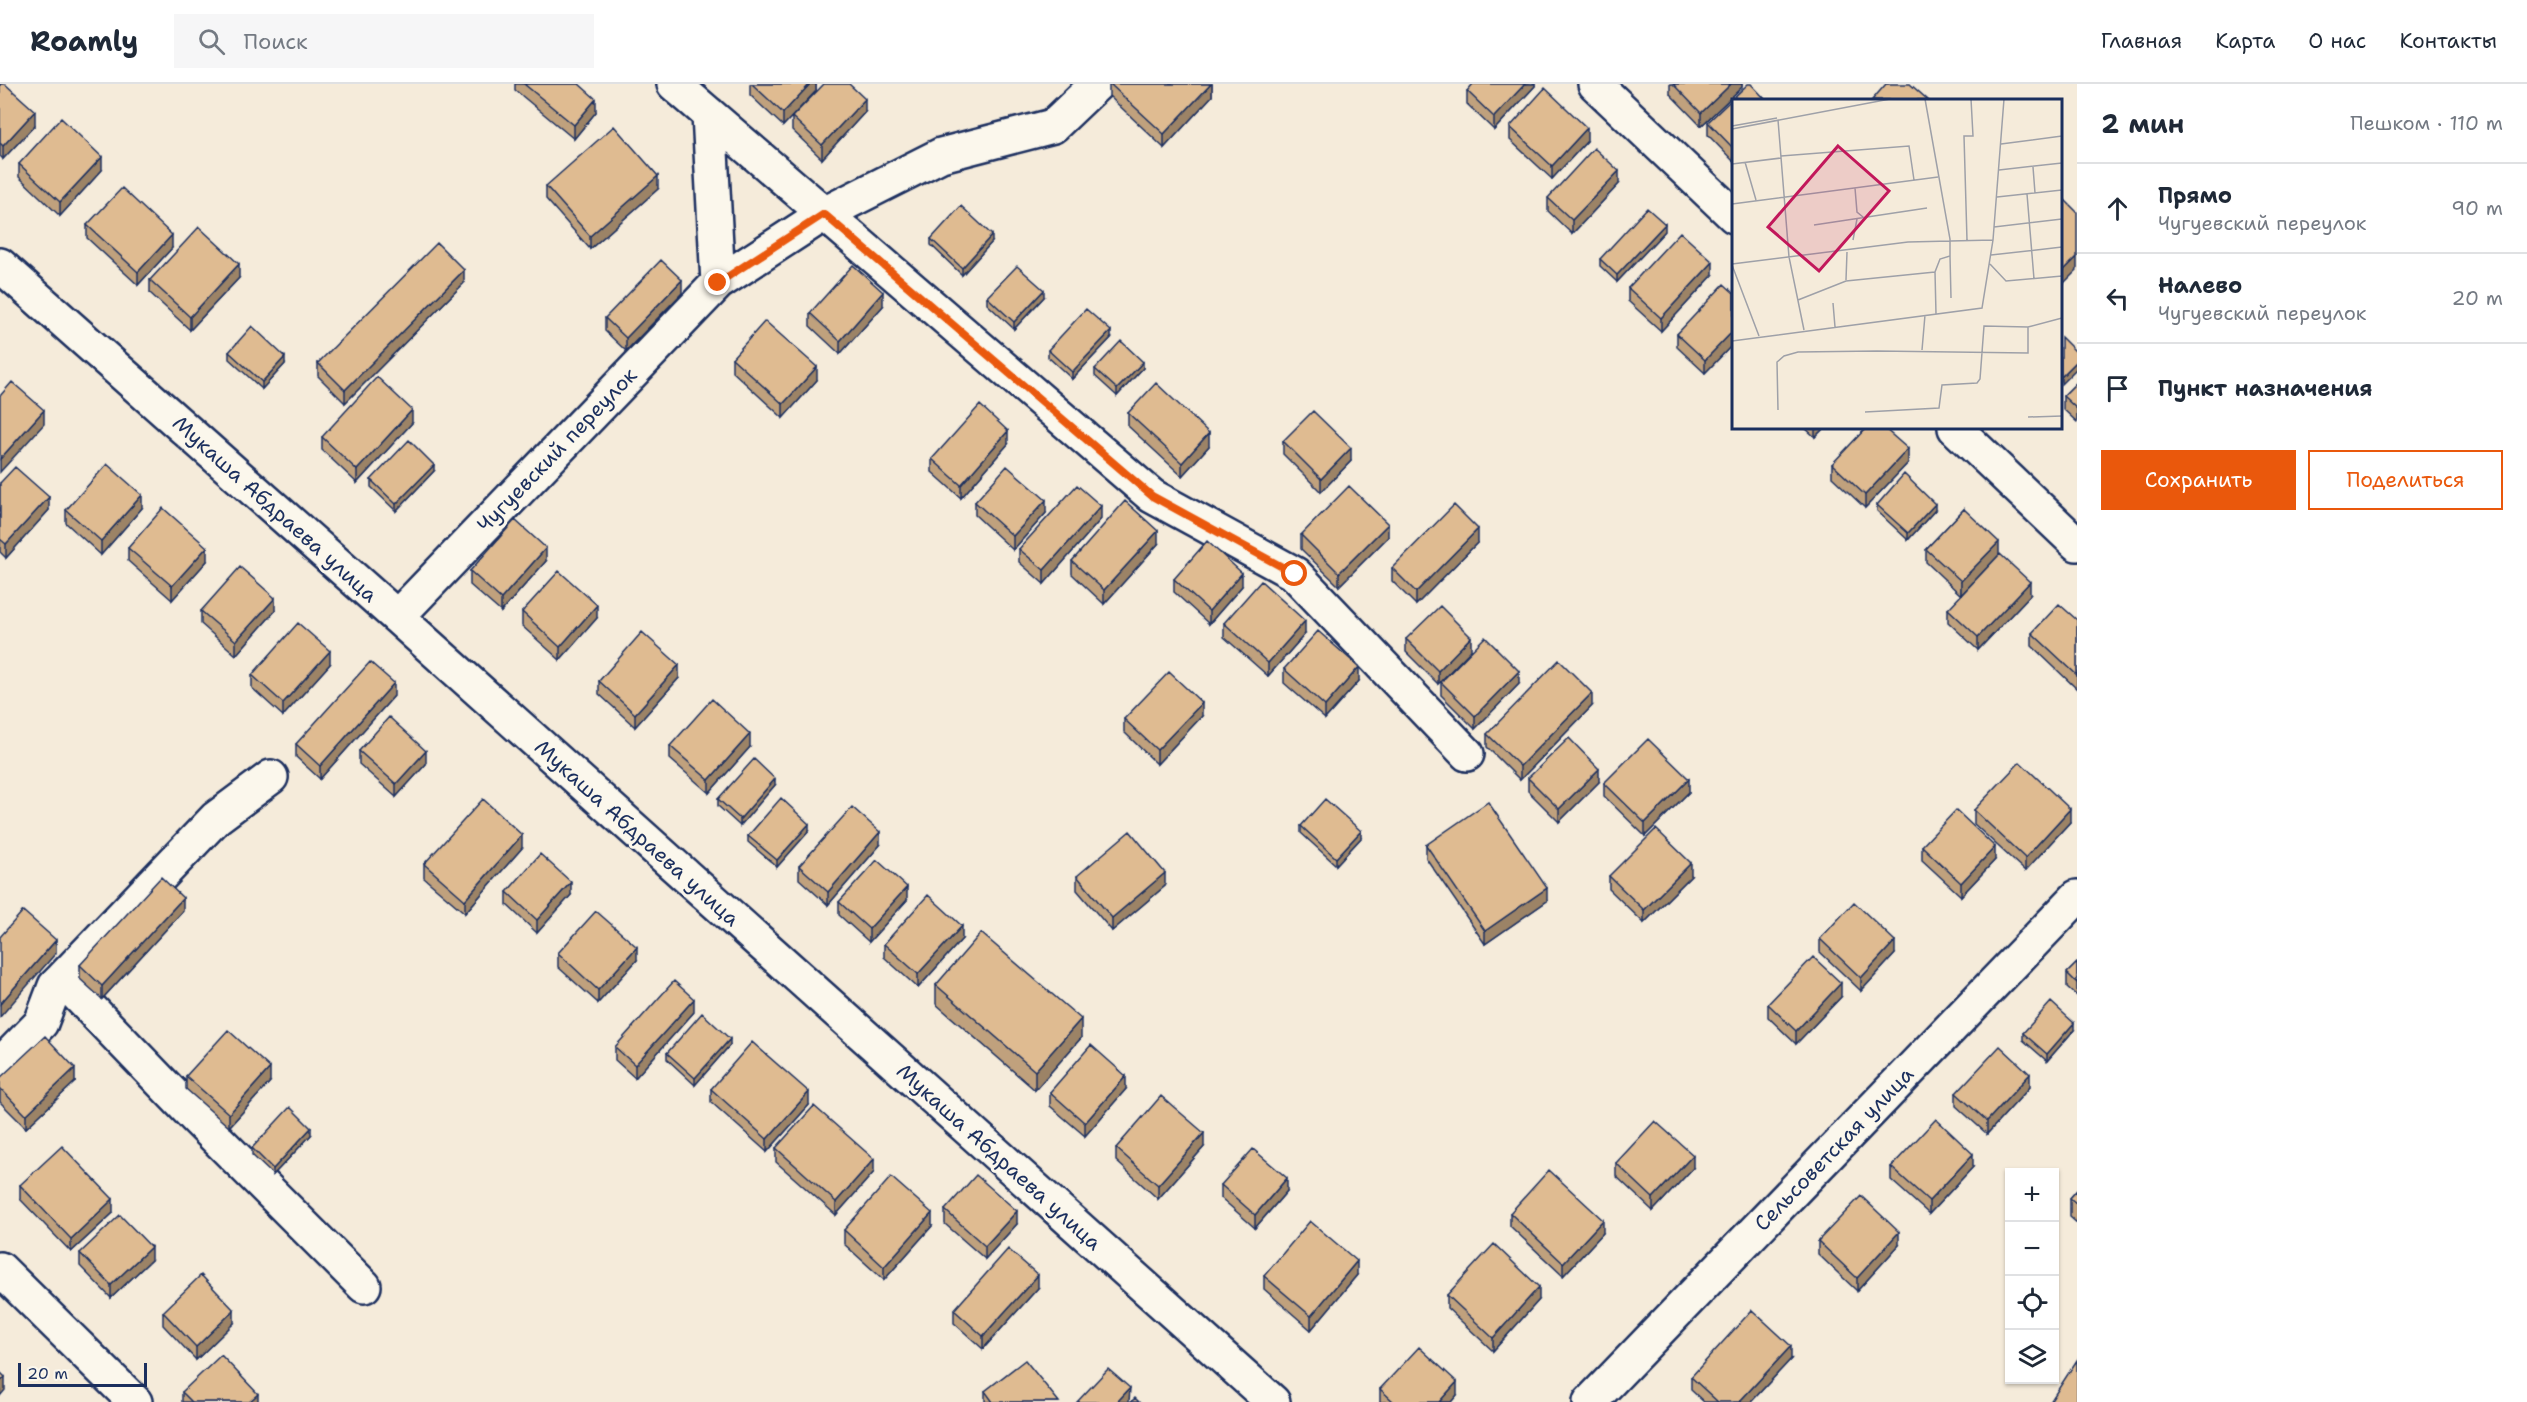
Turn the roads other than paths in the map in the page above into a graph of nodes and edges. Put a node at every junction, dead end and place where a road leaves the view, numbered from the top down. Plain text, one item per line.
1 (674, 84) edge
2 (1097, 84) edge
3 (1595, 84) edge
4 (709, 114) junction
5 (824, 214) junction
6 (1732, 214) edge
7 (0, 266) edge
8 (718, 283) junction
9 (1956, 429) edge
10 (2077, 544) edge
11 (397, 617) junction
12 (1467, 754) dead end
13 (271, 777) dead end
14 (2077, 897) edge
15 (62, 979) junction
16 (0, 1065) edge
17 (0, 1269) edge
18 (364, 1286) dead end
19 (135, 1402) edge
20 (1273, 1402) edge
21 (1590, 1402) edge

1 - 4 street
2 - 5 street, Чугуевский переулок
3 - 6 street
4 - 5 street
4 - 8 street
5 - 8 street, Чугуевский переулок
5 - 12 street
7 - 11 street, Мукаша Абдраева улица
8 - 11 street, Чугуевский переулок
9 - 10 street
11 - 20 street, Мукаша Абдраева улица
13 - 15 street
14 - 21 street, Сельсоветская улица
15 - 16 street
15 - 18 street
17 - 19 street

